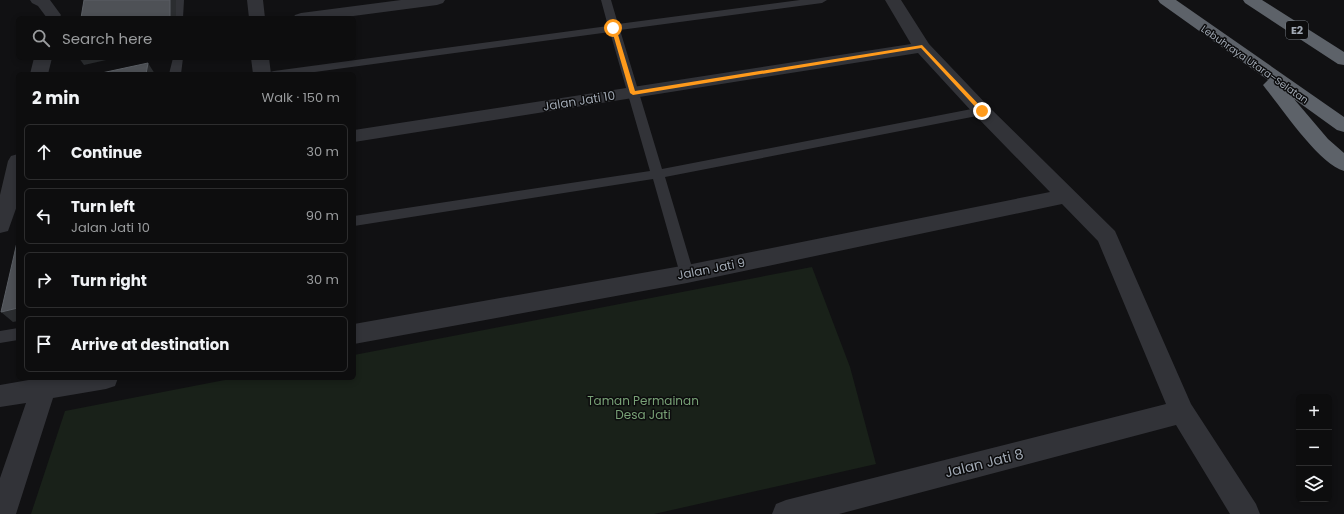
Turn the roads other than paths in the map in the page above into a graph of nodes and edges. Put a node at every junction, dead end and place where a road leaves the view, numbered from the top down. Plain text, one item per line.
1 (38, 0) edge
2 (179, 0) edge
3 (255, 0) edge
4 (437, 0) edge
5 (606, 0) edge
6 (822, 0) edge
7 (893, 0) edge
8 (1166, 0) edge
9 (1251, 0) edge
10 (53, 11) edge
11 (178, 16) edge
12 (257, 16) edge
13 (317, 16) edge
14 (613, 28) junction
15 (922, 47) junction
16 (42, 60) edge
17 (178, 60) edge
18 (260, 60) edge
19 (1344, 60) edge
20 (1253, 63) junction
21 (40, 72) edge
22 (175, 72) edge
23 (262, 72) edge
24 (289, 72) edge
25 (633, 93) junction
26 (982, 111) junction
27 (1344, 126) edge
28 (356, 136) edge
29 (1344, 164) edge
30 (16, 170) edge
31 (657, 174) junction
32 (1067, 196) junction
33 (356, 222) edge
34 (0, 225) edge
35 (687, 274) junction
36 (16, 334) edge
37 (356, 334) edge
38 (0, 337) edge
39 (95, 380) edge
40 (43, 389) junction
41 (0, 396) edge
42 (1182, 412) junction
43 (2, 514) edge
44 (786, 514) edge
45 (1246, 514) edge

1 - 10 street
2 - 11 lane
3 - 12 street
4 - 13 street
5 - 14 lane
6 - 14 lane
7 - 15 street
8 - 20 highway, Lebuhraya Utara–Selatan
9 - 19 highway, E2
14 - 24 lane
14 - 25 lane
15 - 25 street, Jalan Jati 10
15 - 26 street
16 - 21 street
17 - 22 lane
18 - 23 street
20 - 27 highway, Lebuhraya Utara–Selatan
20 - 29 highway
25 - 28 street, Jalan Jati 10
25 - 31 lane
26 - 31 lane
26 - 32 street
30 - 34 street
31 - 33 lane
31 - 35 lane
32 - 35 street, Jalan Jati 9
32 - 42 street
35 - 37 street, Jalan Jati 9
36 - 38 lane
39 - 40 street
40 - 41 street
40 - 43 street
42 - 44 street, Jalan Jati 8
42 - 45 street

